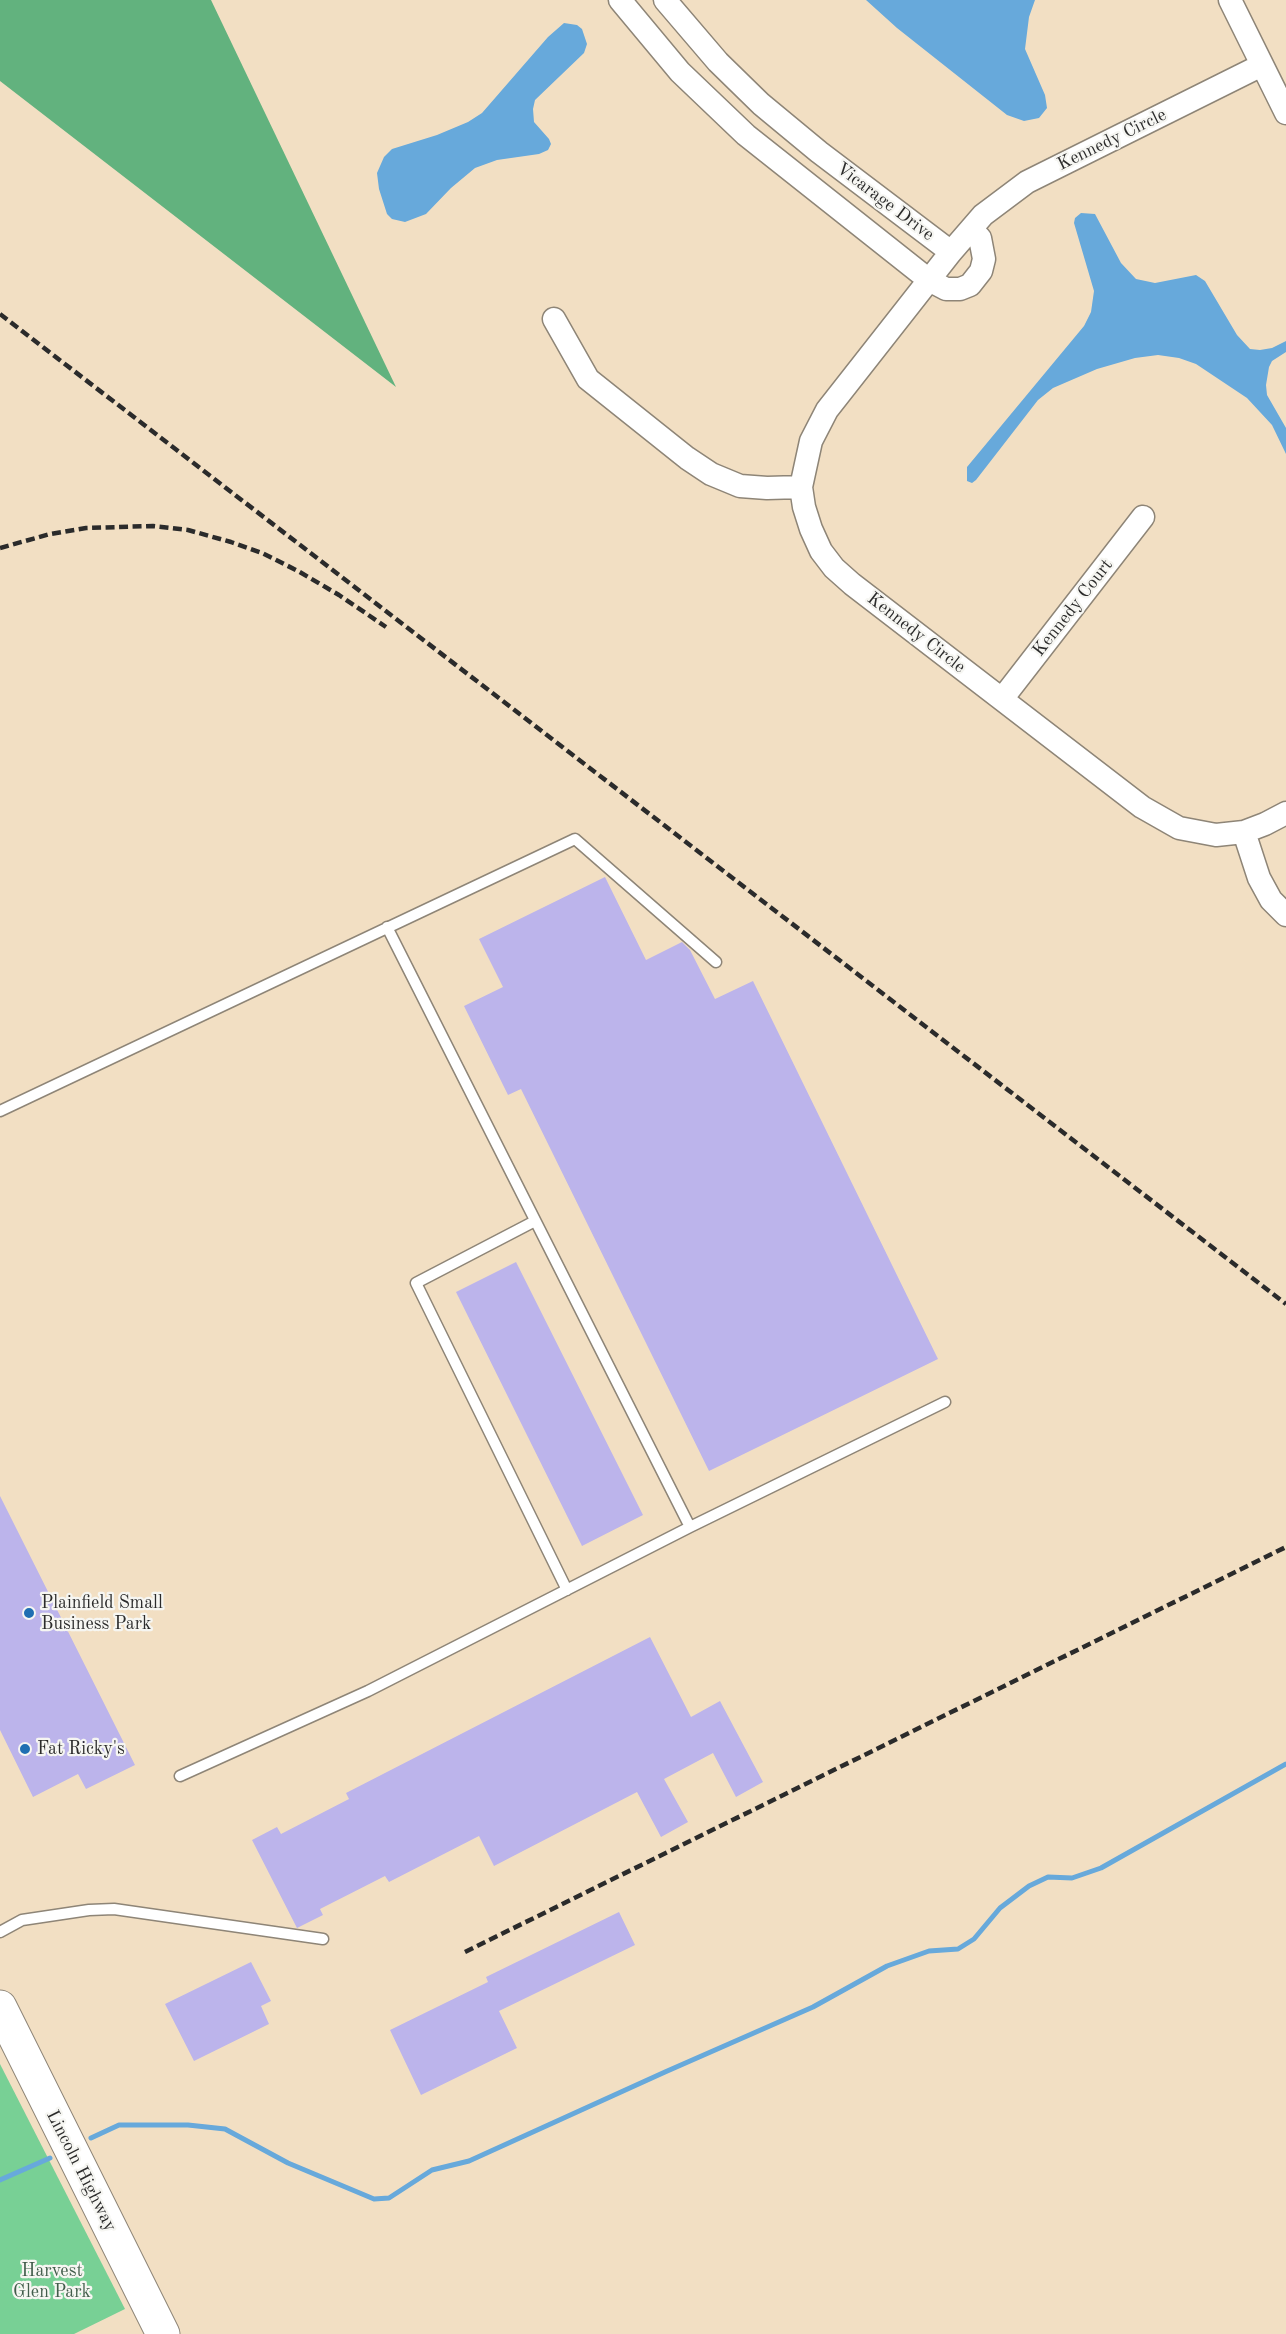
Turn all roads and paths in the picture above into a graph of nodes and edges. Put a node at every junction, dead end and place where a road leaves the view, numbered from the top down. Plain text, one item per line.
1 (665, 0) edge
2 (1230, 0) edge
3 (626, 2) edge
4 (1262, 65) junction
5 (740, 85) junction
6 (717, 109) junction
7 (1286, 113) edge
8 (819, 152) junction
9 (800, 180) junction
10 (971, 229) junction
11 (951, 252) junction
12 (929, 280) junction
13 (554, 319) dead end
14 (801, 487) junction
15 (1143, 517) dead end
16 (1002, 699) junction
17 (1286, 813) edge
18 (1244, 832) junction
19 (1286, 915) edge
20 (387, 927) junction
21 (716, 962) dead end
22 (0, 1111) edge
23 (536, 1221) junction
24 (945, 1402) dead end
25 (690, 1527) junction
26 (567, 1590) junction
27 (180, 1776) dead end
28 (0, 1932) edge
29 (323, 1939) dead end
30 (0, 2007) edge
31 (161, 2333) edge

1 - 5 street, Vicarage Drive
2 - 4 street
3 - 6 street, Vicarage Drive
4 - 7 street
4 - 10 street, Kennedy Circle
5 - 6 street
5 - 8 street, Vicarage Drive
6 - 9 street, Vicarage Drive
8 - 9 street, Vicarage Drive
8 - 11 street, Vicarage Drive
9 - 12 street, Vicarage Drive
10 - 11 street, Kennedy Circle
10 - 12 street
11 - 12 street, Kennedy Circle
12 - 14 street, Kennedy Circle
13 - 14 street
14 - 16 street, Kennedy Circle
15 - 16 street, Kennedy Court
16 - 18 street, Kennedy Circle
17 - 18 street, Kennedy Circle
18 - 19 street
20 - 21 lane
20 - 22 lane
20 - 23 lane
23 - 25 lane
23 - 26 lane
24 - 25 lane
25 - 26 lane
26 - 27 lane
28 - 29 lane
30 - 31 main road, Lincoln Highway

